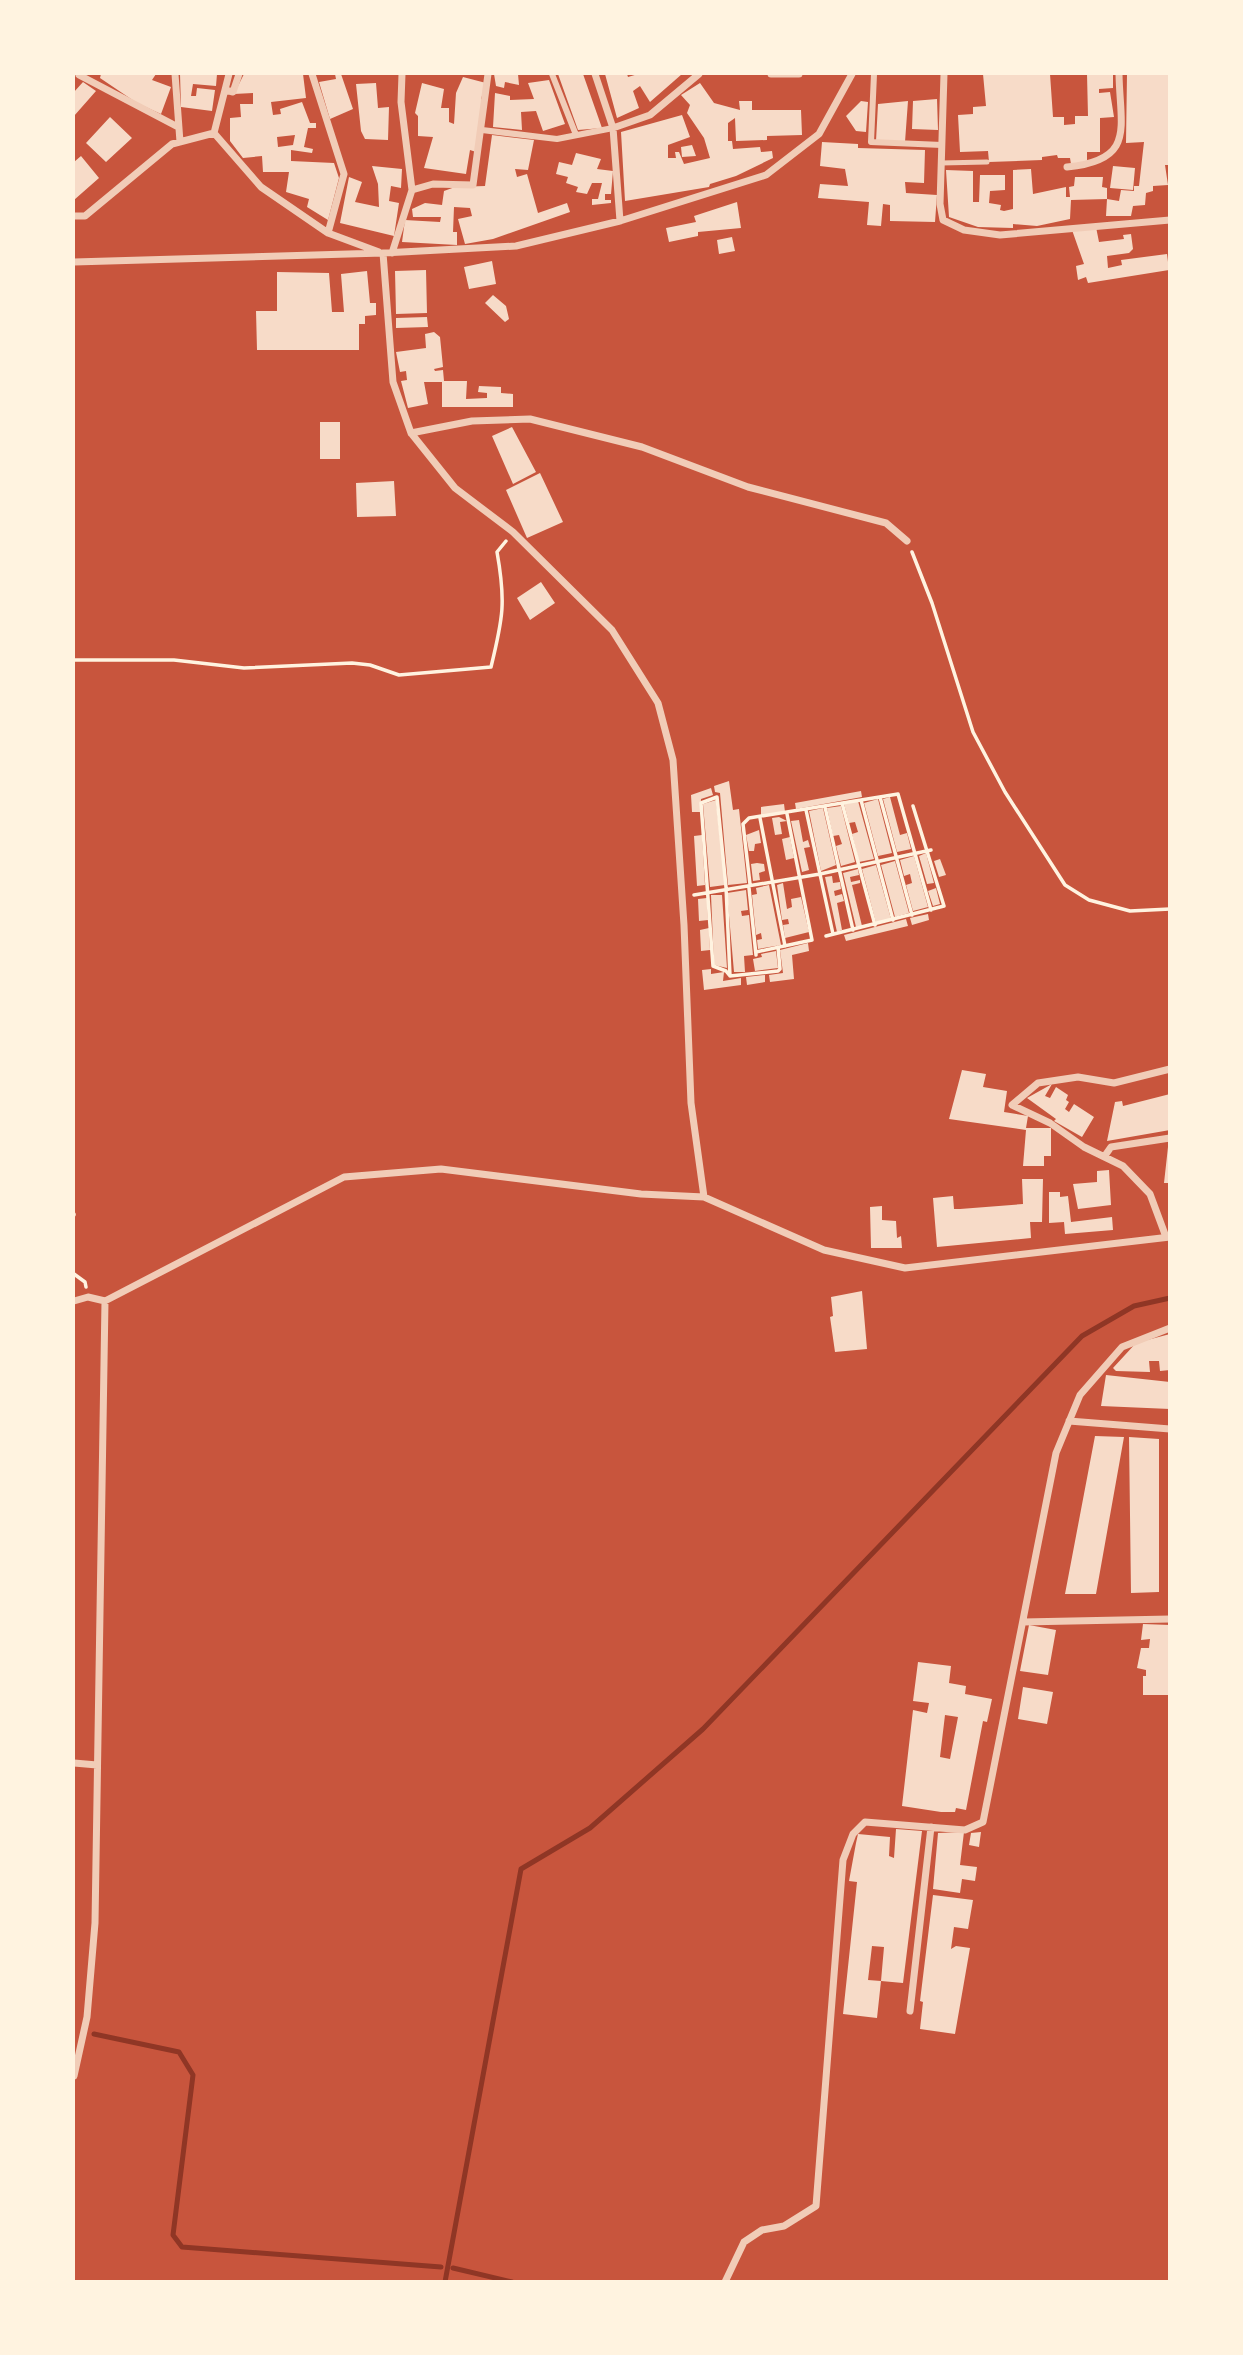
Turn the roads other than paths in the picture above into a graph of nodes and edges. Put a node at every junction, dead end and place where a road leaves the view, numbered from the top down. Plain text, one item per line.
1 (175, 74) edge
2 (229, 74) edge
3 (239, 74) edge
4 (312, 74) edge
5 (402, 74) edge
6 (488, 74) edge
7 (552, 74) edge
8 (595, 74) edge
9 (699, 74) edge
10 (771, 74) edge
11 (799, 74) edge
12 (852, 74) edge
13 (874, 74) edge
14 (944, 74) edge
15 (1119, 74) edge
16 (79, 75) edge
17 (225, 90) junction
18 (178, 127) junction
19 (613, 128) junction
20 (482, 130) junction
21 (214, 133) junction
22 (576, 135) junction
23 (180, 142) junction
24 (942, 145) junction
25 (987, 162) dead end
26 (941, 163) junction
27 (1067, 167) dead end
28 (412, 190) junction
29 (74, 216) edge
30 (1170, 220) edge
31 (620, 221) junction
32 (328, 233) junction
33 (387, 253) junction
34 (74, 261) edge
35 (411, 433) junction
36 (907, 541) road end
37 (1170, 1069) edge
38 (1170, 1138) edge
39 (1104, 1157) junction
40 (704, 1198) junction
41 (1168, 1237) edge
42 (74, 1301) edge
43 (105, 1301) junction
44 (1170, 1328) edge
45 (1069, 1421) junction
46 (1170, 1429) edge
47 (1170, 1619) edge
48 (1023, 1622) junction
49 (74, 1763) edge
50 (97, 1765) junction
51 (931, 1827) junction
52 (910, 2011) dead end
53 (74, 2076) edge
54 (725, 2281) edge

1 - 18 street
2 - 17 street
3 - 17 street
4 - 32 street
5 - 28 street
6 - 20 street
7 - 22 street
8 - 19 street
9 - 19 street
10 - 11 street
12 - 31 street
13 - 24 street
14 - 24 street
15 - 27 street
16 - 18 street
17 - 21 street
18 - 23 street
19 - 22 street
19 - 31 street
20 - 22 street
20 - 28 street
21 - 23 street
21 - 32 street
23 - 29 street
24 - 26 street
25 - 26 lane
26 - 30 street
28 - 33 street
31 - 33 street
32 - 33 street
33 - 34 street
33 - 35 street
35 - 36 street
35 - 40 street
37 - 39 street
38 - 39 street
39 - 41 street
40 - 41 street
40 - 43 street
42 - 43 street
43 - 50 street
44 - 45 street
45 - 46 street
45 - 48 street
47 - 48 street
48 - 51 street
49 - 50 street
50 - 53 street
51 - 52 street
51 - 54 street

